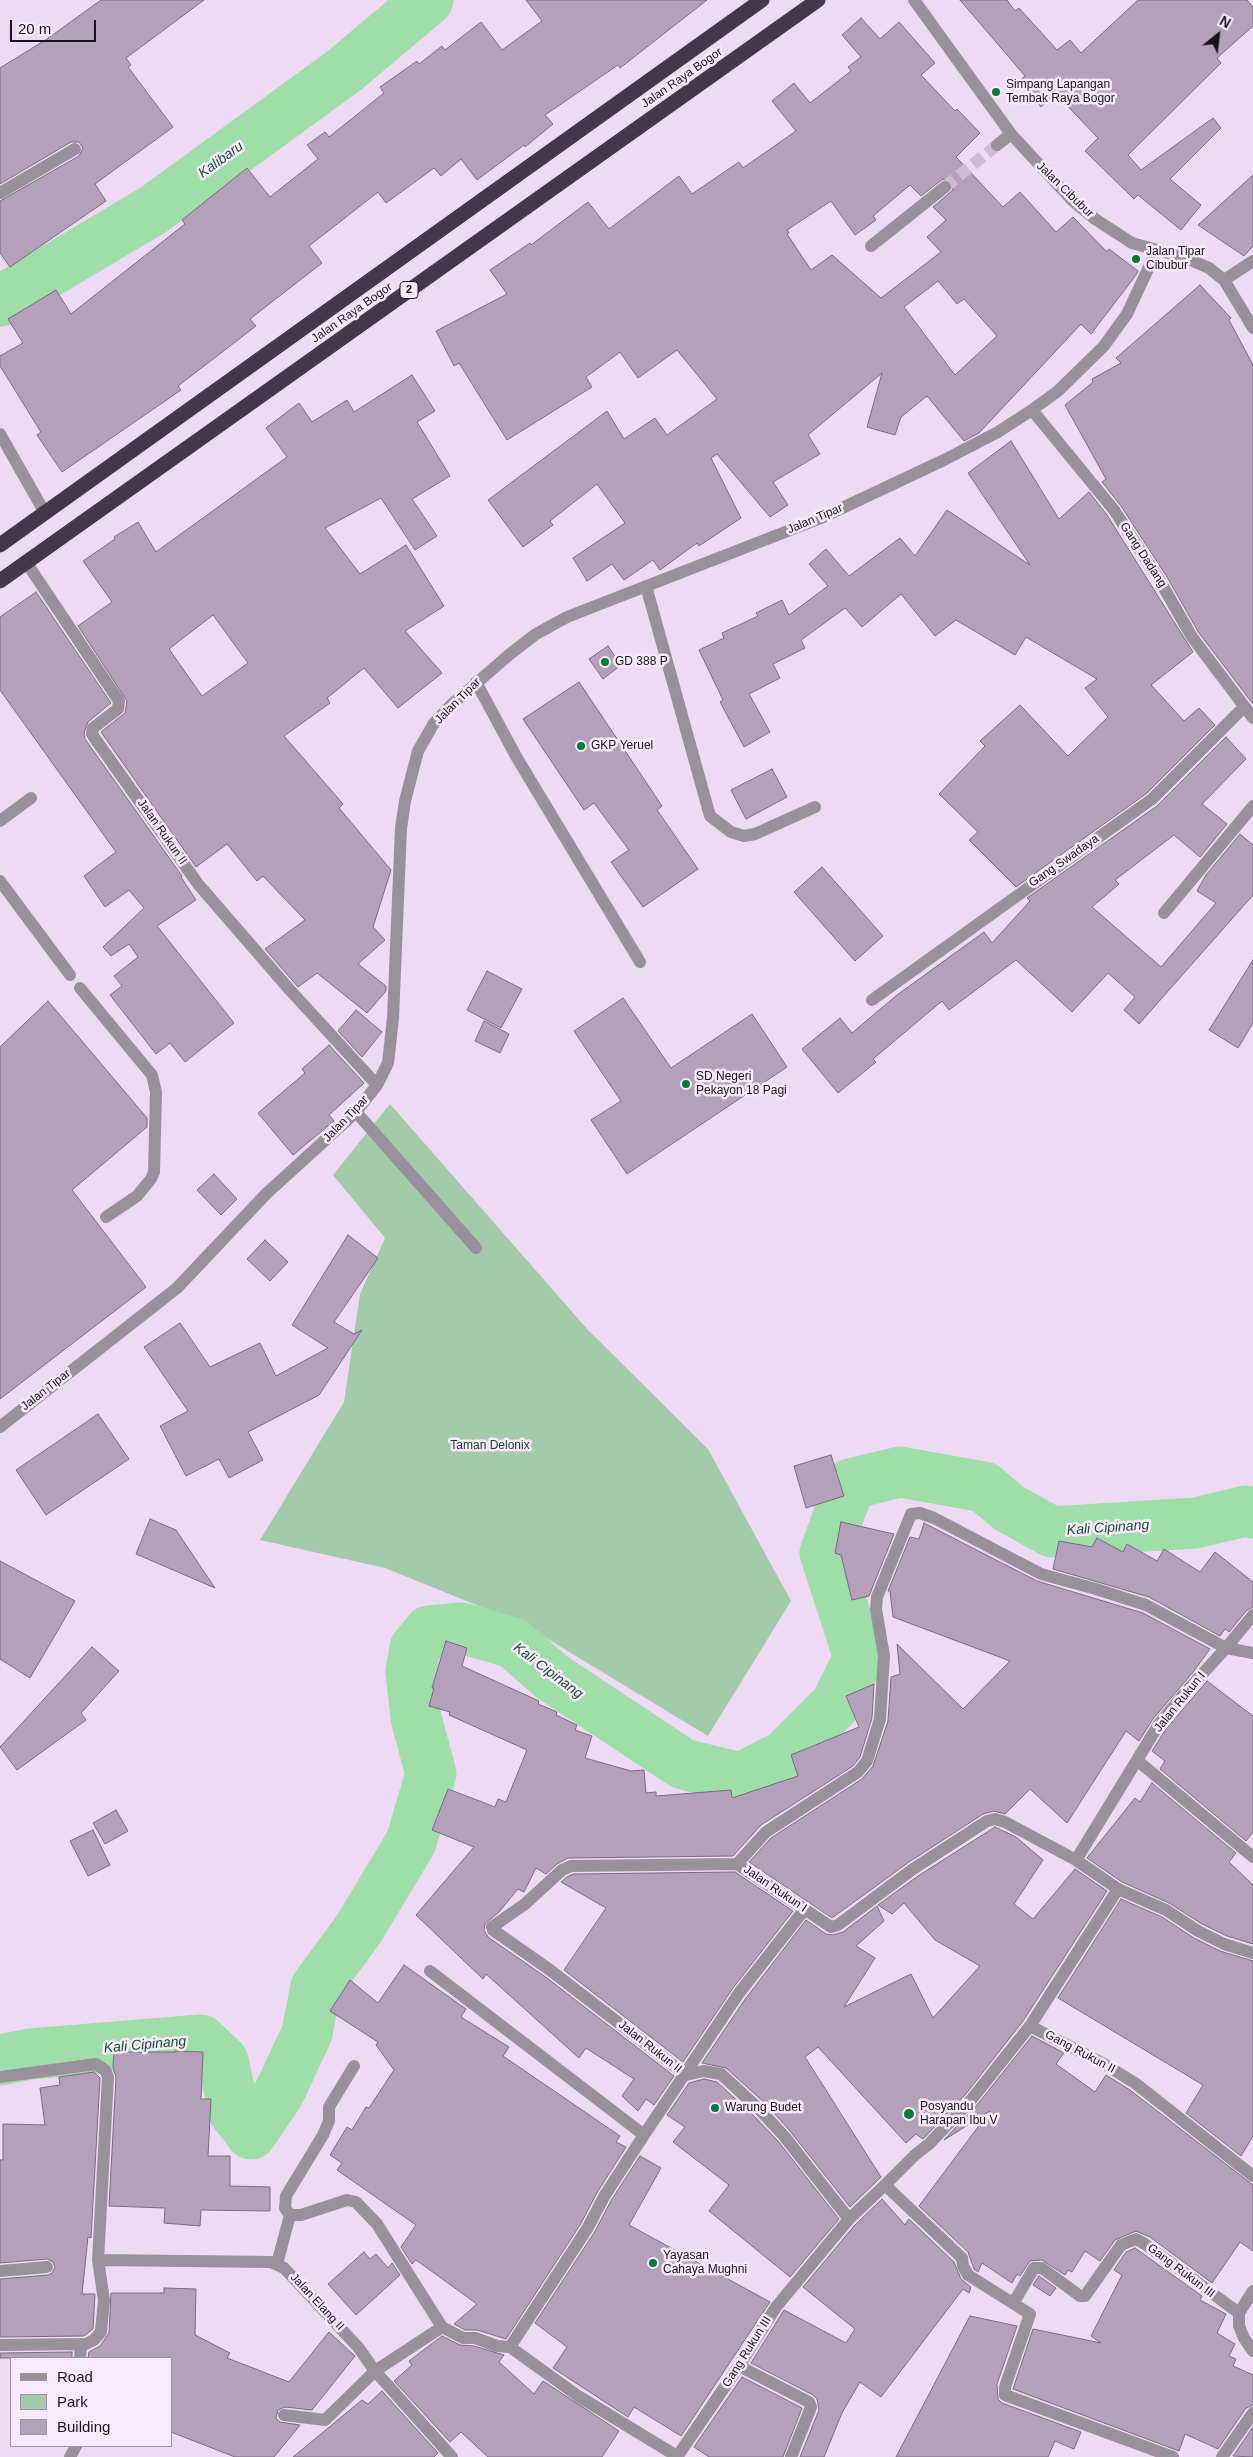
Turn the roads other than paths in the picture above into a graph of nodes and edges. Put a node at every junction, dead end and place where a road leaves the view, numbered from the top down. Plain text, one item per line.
1 (762, 0) edge
2 (818, 0) edge
3 (914, 0) edge
4 (1011, 134) junction
5 (997, 145) tunnel mouth
6 (75, 149) dead end
7 (945, 187) tunnel mouth
8 (0, 192) edge
9 (871, 246) dead end
10 (1156, 252) junction
11 (1253, 261) edge
12 (1224, 280) junction
13 (1253, 328) edge
14 (1032, 410) junction
15 (0, 434) edge
16 (45, 513) junction
17 (0, 545) edge
18 (26, 562) junction
19 (0, 581) edge
20 (646, 586) junction
21 (476, 682) junction
22 (1244, 708) junction
23 (1253, 718) edge
24 (32, 798) dead end
25 (1253, 806) edge
26 (815, 807) dead end
27 (0, 822) edge
28 (0, 881) edge
29 (1164, 913) dead end
30 (640, 962) dead end
31 (70, 975) dead end
32 (80, 988) dead end
33 (872, 1000) dead end
34 (377, 1085) junction
35 (356, 1112) junction
36 (106, 1217) dead end
37 (476, 1248) dead end
38 (0, 1426) edge
39 (1253, 1615) edge
40 (1226, 1648) junction
41 (1253, 1653) edge
42 (1138, 1761) junction
43 (1253, 1857) edge
44 (1076, 1860) junction
45 (737, 1864) junction
46 (1118, 1889) junction
47 (805, 1910) junction
48 (1253, 1954) edge
49 (550, 1970) joint
50 (430, 1971) dead end
51 (1030, 2026) junction
52 (354, 2066) dead end
53 (686, 2075) junction
54 (0, 2077) edge
55 (644, 2135) junction
56 (1253, 2176) edge
57 (885, 2185) junction
58 (290, 2216) junction
59 (849, 2219) junction
60 (98, 2260) junction
61 (277, 2264) junction
62 (47, 2267) dead end
63 (0, 2271) edge
64 (1253, 2291) edge
65 (1014, 2302) junction
66 (1239, 2313) junction
67 (442, 2327) junction
68 (81, 2344) junction
69 (0, 2345) edge
70 (510, 2347) junction
71 (1253, 2351) edge
72 (80, 2357) edge
73 (739, 2366) junction
74 (375, 2371) junction
75 (1253, 2413) edge
76 (284, 2416) dead end
77 (452, 2457) edge
78 (791, 2457) edge
79 (1174, 2457) edge
80 (1222, 2457) edge

1 - 16 highway, Jalan Raya Bogor / 2
2 - 18 highway, Jalan Raya Bogor / 2
3 - 4 street, Jalan Cibubur
4 - 5 street
4 - 10 street, Jalan Cibubur
6 - 8 street
7 - 9 street
10 - 12 street, Jalan Cibubur
10 - 14 street, Jalan Tipar
11 - 12 street
12 - 13 street, Jalan Cibubur
14 - 20 street, Jalan Tipar
14 - 22 street, Gang Dadang
15 - 16 street
16 - 17 highway, Jalan Raya Bogor / 2
18 - 19 highway, Jalan Raya Bogor / 2
18 - 34 street, Jalan Rukun II
20 - 21 street, Jalan Tipar
20 - 26 street
21 - 30 street
21 - 34 street, Jalan Tipar
22 - 23 street, Gang Dadang
22 - 33 street, Gang Swadaya
24 - 27 street
25 - 29 street
28 - 31 street
32 - 36 street
34 - 35 street, Jalan Tipar
35 - 37 street
35 - 38 street, Jalan Tipar
39 - 40 street, Jalan Rukun I
40 - 41 street
40 - 42 street, Jalan Rukun I
40 - 45 street
42 - 43 street
42 - 44 street, Jalan Rukun I
44 - 46 street, Jalan Rukun I
44 - 47 street, Jalan Rukun I
45 - 47 street, Jalan Rukun I
45 - 49 street, Jalan Rukun I
46 - 48 street, Jalan Rukun I
46 - 51 street
47 - 53 street
49 - 53 street, Jalan Rukun II
50 - 55 street
51 - 56 street, Gang Rukun II
51 - 57 street, Gang Rukun II
52 - 58 street
53 - 55 street
53 - 59 street, Jalan Rukun II
54 - 60 street
55 - 70 street
57 - 59 street, Gang Rukun III
57 - 65 street
58 - 61 street
58 - 67 street
59 - 73 street, Gang Rukun III
60 - 61 street, Jalan Elang II
60 - 68 street
61 - 74 street, Jalan Elang II
62 - 63 street
64 - 66 street
65 - 66 street, Gang Rukun III
65 - 79 street
66 - 71 street
67 - 70 street
67 - 74 street
68 - 69 street
68 - 72 street
70 - 73 street, Gang Rukun III
73 - 78 street
74 - 76 street
74 - 77 street, Jalan Elang II
75 - 80 street

